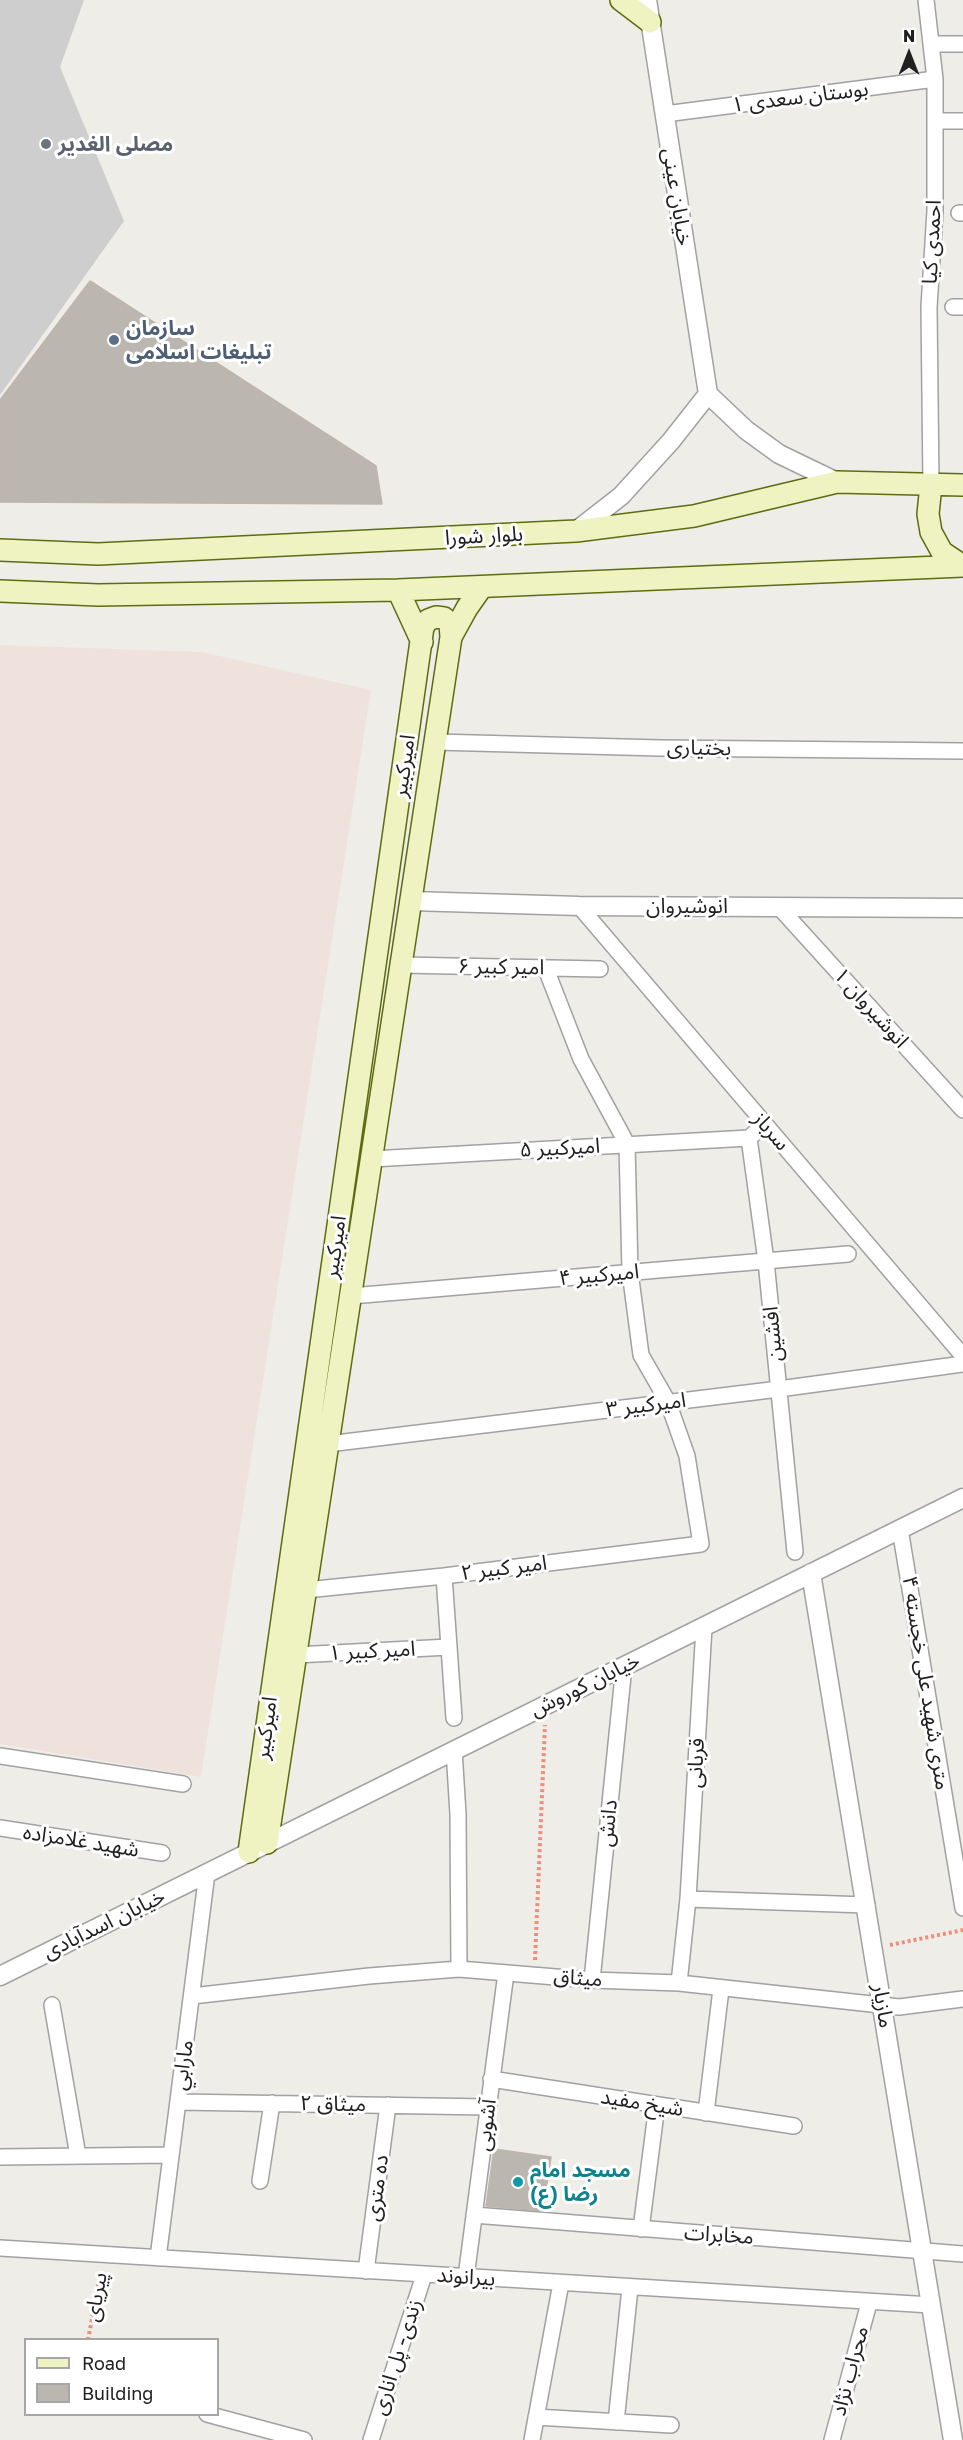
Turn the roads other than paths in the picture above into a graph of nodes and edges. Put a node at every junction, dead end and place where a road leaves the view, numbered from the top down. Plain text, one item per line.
1 (621, 0) edge
2 (647, 0) edge
3 (926, 0) edge
4 (650, 22) junction
5 (932, 44) junction
6 (963, 44) edge
7 (935, 80) junction
8 (664, 114) junction
9 (935, 121) junction
10 (963, 121) edge
11 (708, 394) junction
12 (837, 482) junction
13 (931, 485) junction
14 (963, 485) edge
15 (576, 531) junction
16 (0, 550) edge
17 (963, 566) edge
18 (481, 588) junction
19 (398, 590) junction
20 (0, 591) edge
21 (452, 637) junction
22 (422, 642) junction
23 (436, 742) junction
24 (963, 751) edge
25 (411, 902) junction
26 (579, 906) junction
27 (778, 906) junction
28 (963, 908) edge
29 (402, 965) junction
30 (546, 969) junction
31 (600, 969) dead end
32 (963, 1110) edge
33 (765, 1124) junction
34 (748, 1138) junction
35 (627, 1144) junction
36 (372, 1159) junction
37 (848, 1254) dead end
38 (766, 1261) junction
39 (630, 1272) junction
40 (351, 1296) junction
41 (963, 1356) edge
42 (963, 1364) edge
43 (779, 1389) junction
44 (668, 1402) junction
45 (328, 1444) junction
46 (310, 1495) junction
47 (963, 1498) edge
48 (900, 1529) junction
49 (795, 1552) dead end
50 (811, 1573) junction
51 (444, 1576) junction
52 (306, 1590) junction
53 (704, 1626) junction
54 (449, 1647) junction
55 (296, 1655) junction
56 (624, 1666) junction
57 (454, 1718) dead end
58 (454, 1750) junction
59 (0, 1756) edge
60 (183, 1784) dead end
61 (0, 1828) edge
62 (258, 1847) junction
63 (162, 1853) dead end
64 (207, 1873) junction
65 (688, 1899) junction
66 (867, 1905) junction
67 (963, 1908) edge
68 (459, 1969) junction
69 (506, 1973) junction
70 (0, 1976) edge
71 (592, 1980) junction
72 (679, 1983) junction
73 (721, 1989) junction
74 (192, 1996) junction
75 (963, 1999) edge
76 (52, 2005) dead end
77 (883, 2005) junction
78 (491, 2079) junction
79 (178, 2102) junction
80 (272, 2103) junction
81 (388, 2105) junction
82 (657, 2105) junction
83 (489, 2107) junction
84 (706, 2113) junction
85 (794, 2126) dead end
86 (171, 2155) junction
87 (78, 2156) junction
88 (0, 2157) edge
89 (260, 2181) dead end
90 (474, 2215) junction
91 (641, 2229) junction
92 (0, 2248) edge
93 (923, 2251) junction
94 (963, 2254) edge
95 (158, 2258) junction
96 (366, 2271) junction
97 (424, 2275) junction
98 (466, 2277) junction
99 (561, 2283) junction
100 (630, 2288) junction
101 (869, 2303) junction
102 (932, 2305) junction
103 (211, 2416) edge
104 (536, 2417) junction
105 (616, 2422) junction
106 (671, 2425) dead end
107 (304, 2440) edge
108 (371, 2440) edge
109 (532, 2440) edge
110 (831, 2440) edge
111 (953, 2440) edge

1 - 4 main road
2 - 4 street, خیابان عینی
3 - 5 street, احمدی کیا
4 - 8 street, خیابان عینی
5 - 6 street
5 - 7 street, احمدی کیا
7 - 8 street, بوستان سعدی ۱
7 - 9 street, احمدی کیا
8 - 11 street, خیابان عینی
9 - 10 street
9 - 13 street, احمدی کیا
11 - 12 street
11 - 15 street
12 - 13 main road, بلوار شورا
12 - 15 main road, بلوار شورا
13 - 14 main road, بلوار شورا
13 - 17 main road
15 - 16 main road, بلوار شورا
17 - 18 main road
18 - 19 main road
18 - 21 main road, امیرکبیر
19 - 20 main road
19 - 22 main road
21 - 22 main road
21 - 23 main road, امیرکبیر
22 - 46 main road, امیرکبیر
23 - 24 street, بختیاری
23 - 25 main road, امیرکبیر
25 - 26 street, انوشیروان
25 - 29 main road, امیرکبیر
26 - 27 street, انوشیروان
26 - 33 street, سرباز
27 - 28 street, انوشیروان
27 - 32 street, انوشیروان ۱
29 - 30 street, امیر کبیر ۶
29 - 36 main road, امیرکبیر
30 - 31 street, امیر کبیر ۶
30 - 35 street
33 - 34 street
33 - 41 street, سرباز
34 - 35 street, امیرکبیر ۵
34 - 38 street, افشین
35 - 36 street, امیرکبیر ۵
35 - 39 street
36 - 40 main road, امیرکبیر
37 - 38 street, امیرکبیر ۴
38 - 39 street, امیرکبیر ۴
38 - 43 street, افشین
39 - 40 street, امیرکبیر ۴
39 - 44 street
40 - 45 main road, امیرکبیر
42 - 43 street, امیرکبیر ۳
43 - 44 street, امیرکبیر ۳
43 - 49 street, افشین
44 - 45 street, امیرکبیر ۳
44 - 51 street, امیر کبیر ۲
45 - 46 main road, امیرکبیر
46 - 52 main road, امیرکبیر
46 - 62 main road, امیرکبیر
47 - 48 street, خیابان کوروش
48 - 50 street, خیابان کوروش
48 - 67 street, ۴ متری شهید علی خجسته
50 - 53 street, خیابان کوروش
50 - 66 street, مازیار
51 - 52 street, امیر کبیر ۲
51 - 54 street
52 - 55 main road, امیرکبیر
53 - 56 street, خیابان کوروش
53 - 65 street, قربانی
54 - 55 street, امیر کبیر ۱
54 - 57 street
55 - 62 main road, امیرکبیر
56 - 58 street, خیابان کوروش
56 - 71 street, دانش
58 - 62 street, خیابان کوروش
58 - 68 street
59 - 60 street
61 - 63 street, شهید غلامزاده
62 - 64 street, خیابان کوروش
64 - 70 street, خیابان اسدآبادی
64 - 74 street, مارابي
65 - 66 street
65 - 72 street, قربانی
66 - 77 street, مازیار
68 - 69 street, میثاق
68 - 74 street, میثاق
69 - 71 street, میثاق
69 - 78 street, آشوبی
71 - 72 street, میثاق
72 - 73 street, میثاق
73 - 77 street, میثاق
73 - 84 street
74 - 79 street, مارابي
75 - 77 street, میثاق
76 - 87 street
77 - 93 street, مازیار
78 - 82 street, شیخ مفید
78 - 83 street, آشوبی
79 - 80 street, میثاق ۲
79 - 86 street, مارابي
80 - 81 street, میثاق ۲
80 - 89 street
81 - 83 street, میثاق ۲
81 - 96 street, ده متری
82 - 84 street, شیخ مفید
82 - 91 street
83 - 90 street, آشوبی
84 - 85 street, شیخ مفید
86 - 87 street
86 - 95 street, مارابي
87 - 88 street
90 - 91 street, مخابرات
90 - 98 street, آشوبی
91 - 93 street, مخابرات
92 - 95 street, بیرانوند
93 - 94 street, مخابرات
93 - 102 street, مازیار
95 - 96 street, بیرانوند
96 - 97 street, بیرانوند
97 - 98 street, بیرانوند
97 - 108 street, زندی- پل اناری
98 - 99 street, بیرانوند
99 - 100 street, بیرانوند
99 - 104 street
100 - 101 street, بیرانوند
100 - 105 street
101 - 102 street, بیرانوند
101 - 110 street, محراب نژاد
102 - 111 street, مازیار
103 - 107 street
104 - 105 street
104 - 109 street
105 - 106 street

